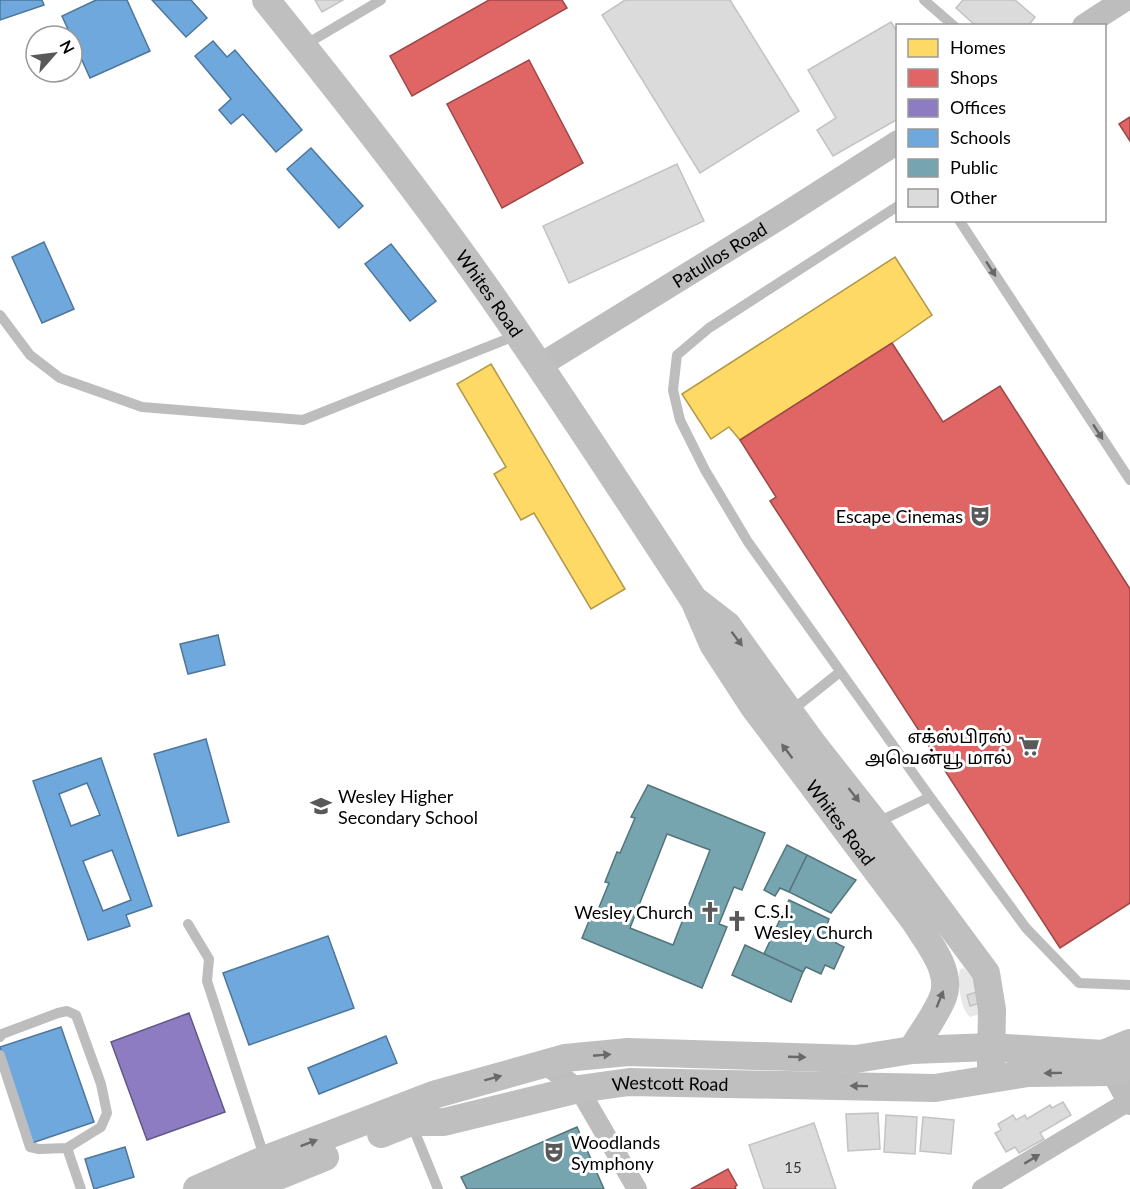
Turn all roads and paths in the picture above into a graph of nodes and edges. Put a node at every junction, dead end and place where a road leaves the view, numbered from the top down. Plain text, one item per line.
1 (266, 0) edge
2 (381, 0) edge
3 (924, 0) edge
4 (1115, 2) edge
5 (952, 24) edge
6 (1087, 24) edge
7 (303, 46) junction
8 (896, 143) edge
9 (896, 207) edge
10 (960, 222) edge
11 (0, 315) edge
12 (518, 334) junction
13 (539, 366) junction
14 (1130, 480) edge
15 (694, 600) junction
16 (840, 672) junction
17 (791, 711) junction
18 (930, 797) junction
19 (876, 823) junction
20 (188, 924) dead end
21 (1130, 985) edge
22 (0, 1037) edge
23 (1130, 1043) edge
24 (991, 1047) junction
25 (912, 1050) junction
26 (0, 1055) edge
27 (544, 1064) junction
28 (1115, 1064) edge
29 (992, 1080) junction
30 (579, 1089) junction
31 (1129, 1102) edge
32 (411, 1122) junction
33 (67, 1149) junction
34 (266, 1159) junction
35 (991, 1187) edge
36 (81, 1189) edge
37 (196, 1189) edge
38 (246, 1189) edge
39 (438, 1189) edge
40 (637, 1189) edge

1 - 7 main road, Whites Road
2 - 7 lane
3 - 5 lane
4 - 6 street
7 - 12 main road, Whites Road
8 - 13 street, Patullos Road
9 - 16 lane
10 -> 14 lane
11 - 12 lane
12 - 13 main road, Whites Road
13 - 15 main road, Whites Road
15 -> 17 main road, Whites Road
25 -> 15 main road, Whites Road
16 - 17 lane
16 - 18 lane
17 -> 19 main road, Whites Road
18 - 19 lane
18 - 21 lane
19 - 24 main road, Whites Road
20 - 34 lane
22 - 33 lane
23 - 28 main road
24 - 25 main road, Westcott Road
24 - 28 main road, Westcott Road
24 - 29 main road
27 -> 25 main road, Westcott Road
26 - 33 lane
27 - 30 street
34 -> 27 main road, Westcott Road
28 -> 29 main road, Westcott Road
28 - 31 street
29 -> 30 main road, Westcott Road
30 - 32 main road, Westcott Road
30 - 40 street
35 -> 31 street
32 - 38 main road, Westcott Road
32 - 39 lane
33 - 36 lane
34 - 37 main road, Westcott Road

